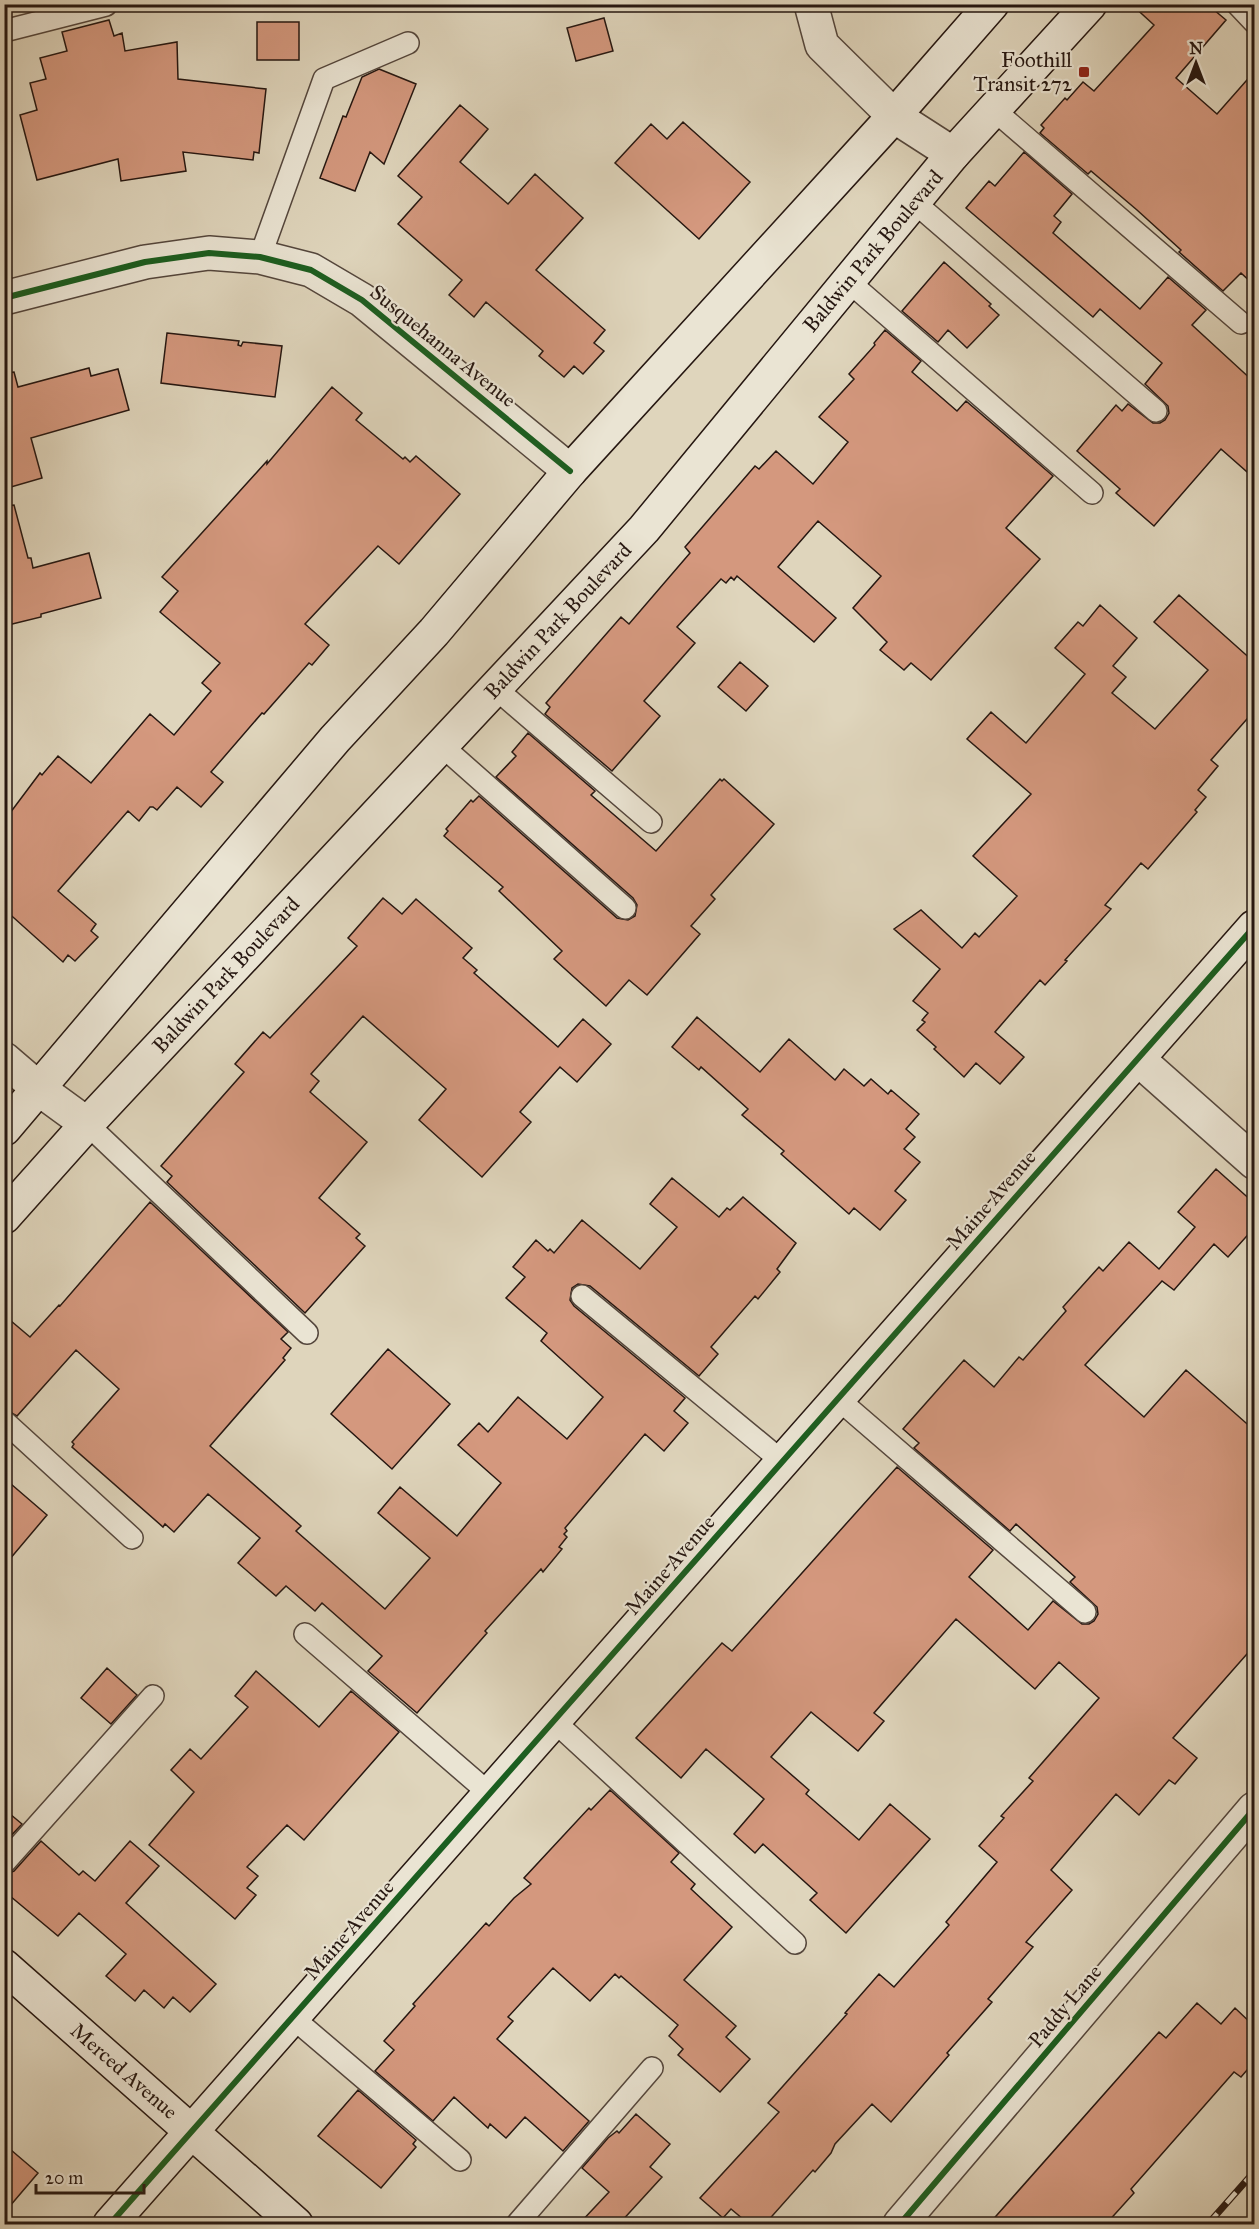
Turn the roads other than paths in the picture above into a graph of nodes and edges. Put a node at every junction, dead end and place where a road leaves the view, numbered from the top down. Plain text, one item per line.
1 (811, 4) edge
2 (992, 4) edge
3 (1089, 4) edge
4 (1237, 4) edge
5 (106, 5) edge
6 (1254, 22) edge
7 (4, 31) edge
8 (408, 43) dead end
9 (994, 110) junction
10 (894, 116) junction
11 (953, 154) junction
12 (914, 202) junction
13 (260, 257) junction
14 (848, 281) junction
15 (4, 298) edge
16 (1241, 323) dead end
17 (1156, 411) dead end
18 (570, 471) junction
19 (1092, 493) dead end
20 (495, 688) junction
21 (441, 745) junction
22 (651, 822) dead end
23 (626, 908) dead end
24 (1254, 927) edge
25 (4, 1059) edge
26 (1138, 1059) junction
27 (39, 1089) junction
28 (87, 1124) junction
29 (4, 1129) edge
30 (1254, 1162) edge
31 (4, 1217) edge
32 (582, 1296) dead end
33 (307, 1333) dead end
34 (838, 1399) junction
35 (4, 1421) edge
36 (783, 1462) junction
37 (132, 1538) dead end
38 (1085, 1612) dead end
39 (305, 1634) dead end
40 (153, 1696) dead end
41 (555, 1721) junction
42 (490, 1794) junction
43 (1254, 1809) edge
44 (4, 1863) edge
45 (795, 1943) dead end
46 (4, 1966) edge
47 (293, 2018) junction
48 (652, 2068) dead end
49 (192, 2132) junction
50 (460, 2160) dead end
51 (110, 2224) edge
52 (296, 2224) edge
53 (517, 2224) edge
54 (900, 2224) edge

1 - 10 main road
2 - 10 main road
3 - 9 main road, Baldwin Park Boulevard
4 - 6 lane
5 - 7 lane
8 - 13 lane
9 - 11 main road, Baldwin Park Boulevard
9 - 16 lane
10 - 11 main road
10 - 18 main road
11 - 12 main road, Baldwin Park Boulevard
12 - 14 main road, Baldwin Park Boulevard
12 - 17 lane
13 - 15 main road, Susquehanna Avenue
13 - 18 main road, Susquehanna Avenue
14 - 19 lane
14 - 20 main road, Baldwin Park Boulevard
18 - 27 main road
20 - 21 main road, Baldwin Park Boulevard
20 - 22 lane
21 - 23 lane
21 - 28 main road, Baldwin Park Boulevard
24 - 26 main road, Maine Avenue
25 - 27 main road
26 - 30 main road
26 - 34 main road, Maine Avenue
27 - 28 main road
27 - 29 main road
28 - 31 main road, Baldwin Park Boulevard
28 - 33 lane
32 - 36 lane
34 - 36 main road, Maine Avenue
34 - 38 lane
35 - 37 lane
36 - 41 main road, Maine Avenue
39 - 42 lane
40 - 44 lane
41 - 42 main road, Maine Avenue
41 - 45 lane
42 - 47 main road, Maine Avenue
43 - 54 main road, Paddy Lane
46 - 49 main road, Merced Avenue
47 - 49 main road, Maine Avenue
47 - 50 lane
48 - 53 lane
49 - 51 main road, Maine Avenue
49 - 52 main road, Merced Avenue

